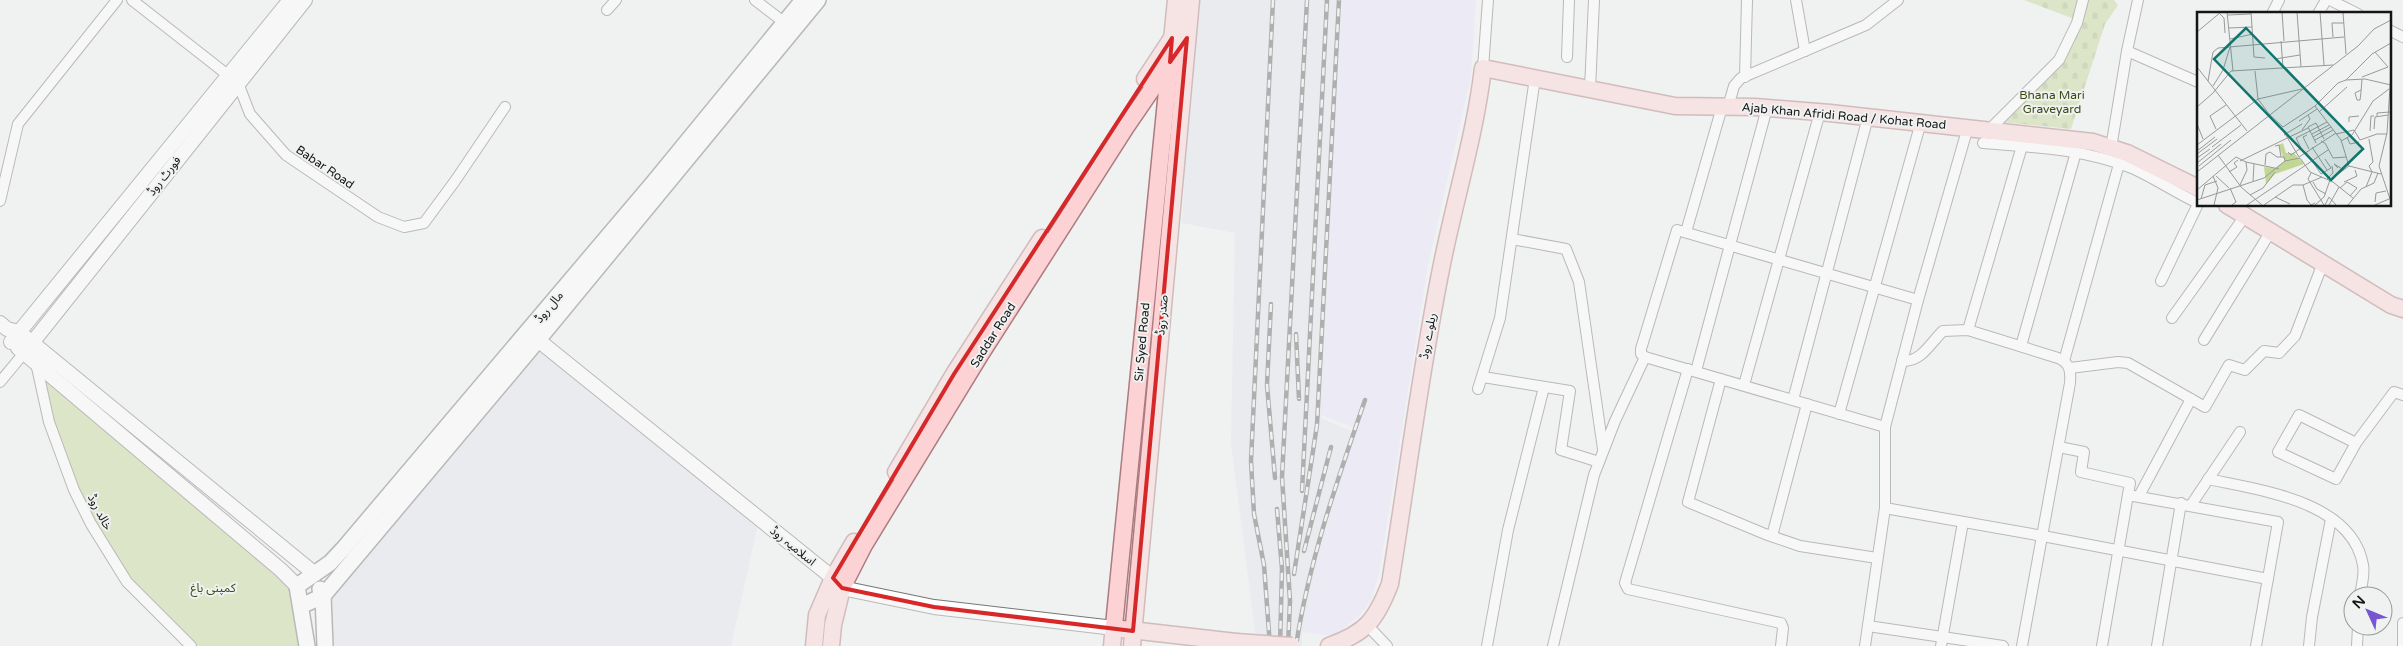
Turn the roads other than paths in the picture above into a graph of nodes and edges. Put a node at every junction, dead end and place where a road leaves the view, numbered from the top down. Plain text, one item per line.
1 (117, 0) edge
2 (132, 0) edge
3 (290, 0) edge
4 (305, 0) edge
5 (616, 0) edge
6 (754, 0) edge
7 (803, 0) edge
8 (818, 0) edge
9 (1176, 0) edge
10 (1191, 0) edge
11 (1488, 0) edge
12 (1568, 0) edge
13 (1594, 0) edge
14 (1747, 0) edge
15 (1796, 0) edge
16 (1898, 0) edge
17 (2083, 0) edge
18 (2138, 0) edge
19 (2279, 0) edge
20 (2326, 0) edge
21 (2330, 0) edge
22 (607, 10) dead end
23 (2273, 12) edge
24 (2319, 12) edge
25 (2354, 12) edge
26 (785, 23) junction
27 (2390, 30) edge
28 (2403, 37) edge
29 (1179, 38) junction
30 (1805, 51) junction
31 (2127, 51) junction
32 (1567, 57) dead end
33 (1170, 62) junction
34 (1483, 68) junction
35 (1745, 77) junction
36 (1535, 78) junction
37 (233, 79) junction
38 (2197, 82) edge
39 (1590, 89) junction
40 (505, 107) dead end
41 (1725, 107) junction
42 (1767, 108) junction
43 (1820, 112) junction
44 (1868, 117) junction
45 (1921, 122) junction
46 (1122, 125) junction
47 (1968, 127) junction
48 (1986, 137) junction
49 (2022, 146) junction
50 (2111, 148) junction
51 (2076, 152) junction
52 (2119, 164) junction
53 (657, 187) junction
54 (2197, 188) edge
55 (0, 201) edge
56 (2197, 202) edge
57 (2197, 205) edge
58 (2229, 206) edge
59 (2245, 216) junction
60 (2271, 231) junction
61 (1686, 232) junction
62 (1512, 239) junction
63 (1730, 245) junction
64 (1779, 259) junction
65 (2323, 263) junction
66 (1826, 273) junction
67 (2161, 281) dead end
68 (1875, 288) junction
69 (1918, 300) junction
70 (2403, 309) edge
71 (2172, 318) dead end
72 (1968, 330) junction
73 (9, 332) edge
74 (533, 336) junction
75 (2204, 340) dead end
76 (2022, 346) junction
77 (28, 347) junction
78 (1644, 357) junction
79 (1902, 361) junction
80 (36, 363) junction
81 (2067, 364) junction
82 (1692, 370) junction
83 (1483, 377) junction
84 (1721, 379) junction
85 (0, 382) edge
86 (1744, 386) junction
87 (1544, 387) junction
88 (1478, 389) dead end
89 (2403, 395) edge
90 (2191, 399) junction
91 (1793, 400) junction
92 (1807, 404) junction
93 (1840, 414) junction
94 (1884, 427) junction
95 (2240, 432) dead end
96 (2356, 443) junction
97 (2059, 447) junction
98 (1601, 458) junction
99 (2208, 479) junction
100 (2133, 496) junction
101 (2186, 504) junction
102 (1885, 508) junction
103 (2331, 519) junction
104 (1963, 522) junction
105 (1772, 536) junction
106 (2043, 536) junction
107 (2119, 550) junction
108 (1877, 558) junction
109 (2171, 560) junction
110 (315, 574) junction
111 (2268, 579) junction
112 (838, 583) junction
113 (297, 586) junction
114 (2361, 586) edge
115 (323, 596) junction
116 (301, 606) junction
117 (2403, 623) edge
118 (1367, 625) junction
119 (1868, 626) junction
120 (1114, 628) junction
121 (1132, 638) edge
122 (1941, 641) edge
123 (191, 646) edge
124 (306, 646) edge
125 (325, 646) edge
126 (814, 646) edge
127 (831, 646) edge
128 (1112, 646) edge
129 (1292, 646) edge
130 (1329, 646) edge
131 (1387, 646) edge
132 (1487, 646) edge
133 (1553, 646) edge
134 (1780, 646) edge
135 (1865, 646) edge
136 (2003, 646) edge
137 (2022, 646) edge
138 (2102, 646) edge
139 (2157, 646) edge
140 (2256, 646) edge
141 (2309, 646) edge
142 (2402, 646) edge

1 - 55 street
2 - 37 street
3 - 37 street, فورٹ روڈ
4 - 37 street, فورٹ روڈ
5 - 22 street
6 - 26 street
7 - 26 main road, مال روڈ
8 - 53 main road, مال روڈ
9 - 29 main road, صدر روڈ
10 - 29 main road, صدر روڈ
11 - 34 street, ریلوے روڈ
12 - 32 street
13 - 39 street
14 - 35 street
15 - 30 street
16 - 30 street
17 - 48 street
18 - 31 street
19 - 23 street
20 - 24 street
21 - 25 street
26 - 53 main road, مال روڈ
27 - 28 street
29 - 33 main road, Saddar Road
29 - 46 main road, Saddar Road
29 - 121 main road, صدر روڈ
30 - 35 street
31 - 38 street
31 - 50 street
33 - 46 main road, Saddar Road
33 - 120 main road, Sir Syed Road
34 - 36 main road, Ajab Khan Afridi Road / Kohat Road
34 - 118 main road, ریلوے روڈ
35 - 41 street
36 - 39 main road, Ajab Khan Afridi Road / Kohat Road
36 - 62 street
37 - 40 street, Babar Road
37 - 73 street, فورٹ روڈ
37 - 77 street, فورٹ روڈ
39 - 41 main road, Ajab Khan Afridi Road / Kohat Road
41 - 42 main road, Ajab Khan Afridi Road / Kohat Road
41 - 61 street
42 - 43 main road, Ajab Khan Afridi Road / Kohat Road
42 - 63 street
43 - 44 main road, Ajab Khan Afridi Road / Kohat Road
43 - 64 street
44 - 45 main road, Ajab Khan Afridi Road / Kohat Road
44 - 66 street
45 - 47 main road, Ajab Khan Afridi Road / Kohat Road
45 - 68 street
46 - 112 main road, Saddar Road
47 - 48 main road, Ajab Khan Afridi Road / Kohat Road
47 - 69 street
48 - 49 street
48 - 50 main road, Ajab Khan Afridi Road / Kohat Road
49 - 51 street
49 - 72 street
50 - 54 main road, Ajab Khan Afridi Road / Kohat Road
51 - 52 street
51 - 76 street
52 - 56 street
52 - 81 street
53 - 74 main road, مال روڈ
57 - 67 street
58 - 59 main road
59 - 60 main road
59 - 71 street
60 - 65 main road
60 - 75 street
61 - 63 street
61 - 78 street
62 - 83 street
62 - 98 street
63 - 64 street
63 - 82 street
64 - 66 street
64 - 86 street
65 - 70 main road
65 - 90 street
66 - 68 street
66 - 91 street
68 - 69 street
68 - 93 street
69 - 79 street
72 - 76 street
72 - 79 street
73 - 77 street
74 - 110 main road, مال روڈ
74 - 112 street, اسلامیہ روڈ
74 - 115 main road, مال روڈ
76 - 81 street
77 - 80 street
77 - 85 street
77 - 110 street
78 - 82 street
78 - 98 street
79 - 94 street
80 - 113 street
80 - 123 street, خالد روڈ
81 - 90 street
81 - 97 street
82 - 84 street
82 - 134 street
83 - 87 street
83 - 88 street
84 - 86 street
84 - 105 street
86 - 91 street
87 - 98 street
87 - 132 street
89 - 96 street
90 - 100 street
91 - 92 street
92 - 93 street
92 - 105 street
93 - 94 street
94 - 102 street
95 - 99 street
96 - 96 street
97 - 100 street
97 - 106 street
98 - 133 street
99 - 101 street
99 - 103 street
100 - 101 street
100 - 107 street
101 - 109 street
101 - 111 street
102 - 104 street
102 - 108 street
103 - 114 street
103 - 141 street
104 - 106 street
104 - 122 street
105 - 108 street
106 - 107 street
106 - 137 street
107 - 109 street
107 - 138 street
108 - 119 street
109 - 111 street
109 - 139 street
110 - 113 main road, مال روڈ
110 - 115 main road
111 - 140 street
112 - 120 street, اسلامیہ روڈ
112 - 126 main road, Saddar Road
112 - 127 main road, Saddar Road
113 - 116 main road
115 - 116 main road, مال روڈ
115 - 125 main road
116 - 124 main road
117 - 142 street
118 - 130 main road, ریلوے روڈ
118 - 131 street
119 - 122 street
119 - 135 street
120 - 121 main road
120 - 128 main road, Sir Syed Road
121 - 129 main road, bridge
122 - 136 street

